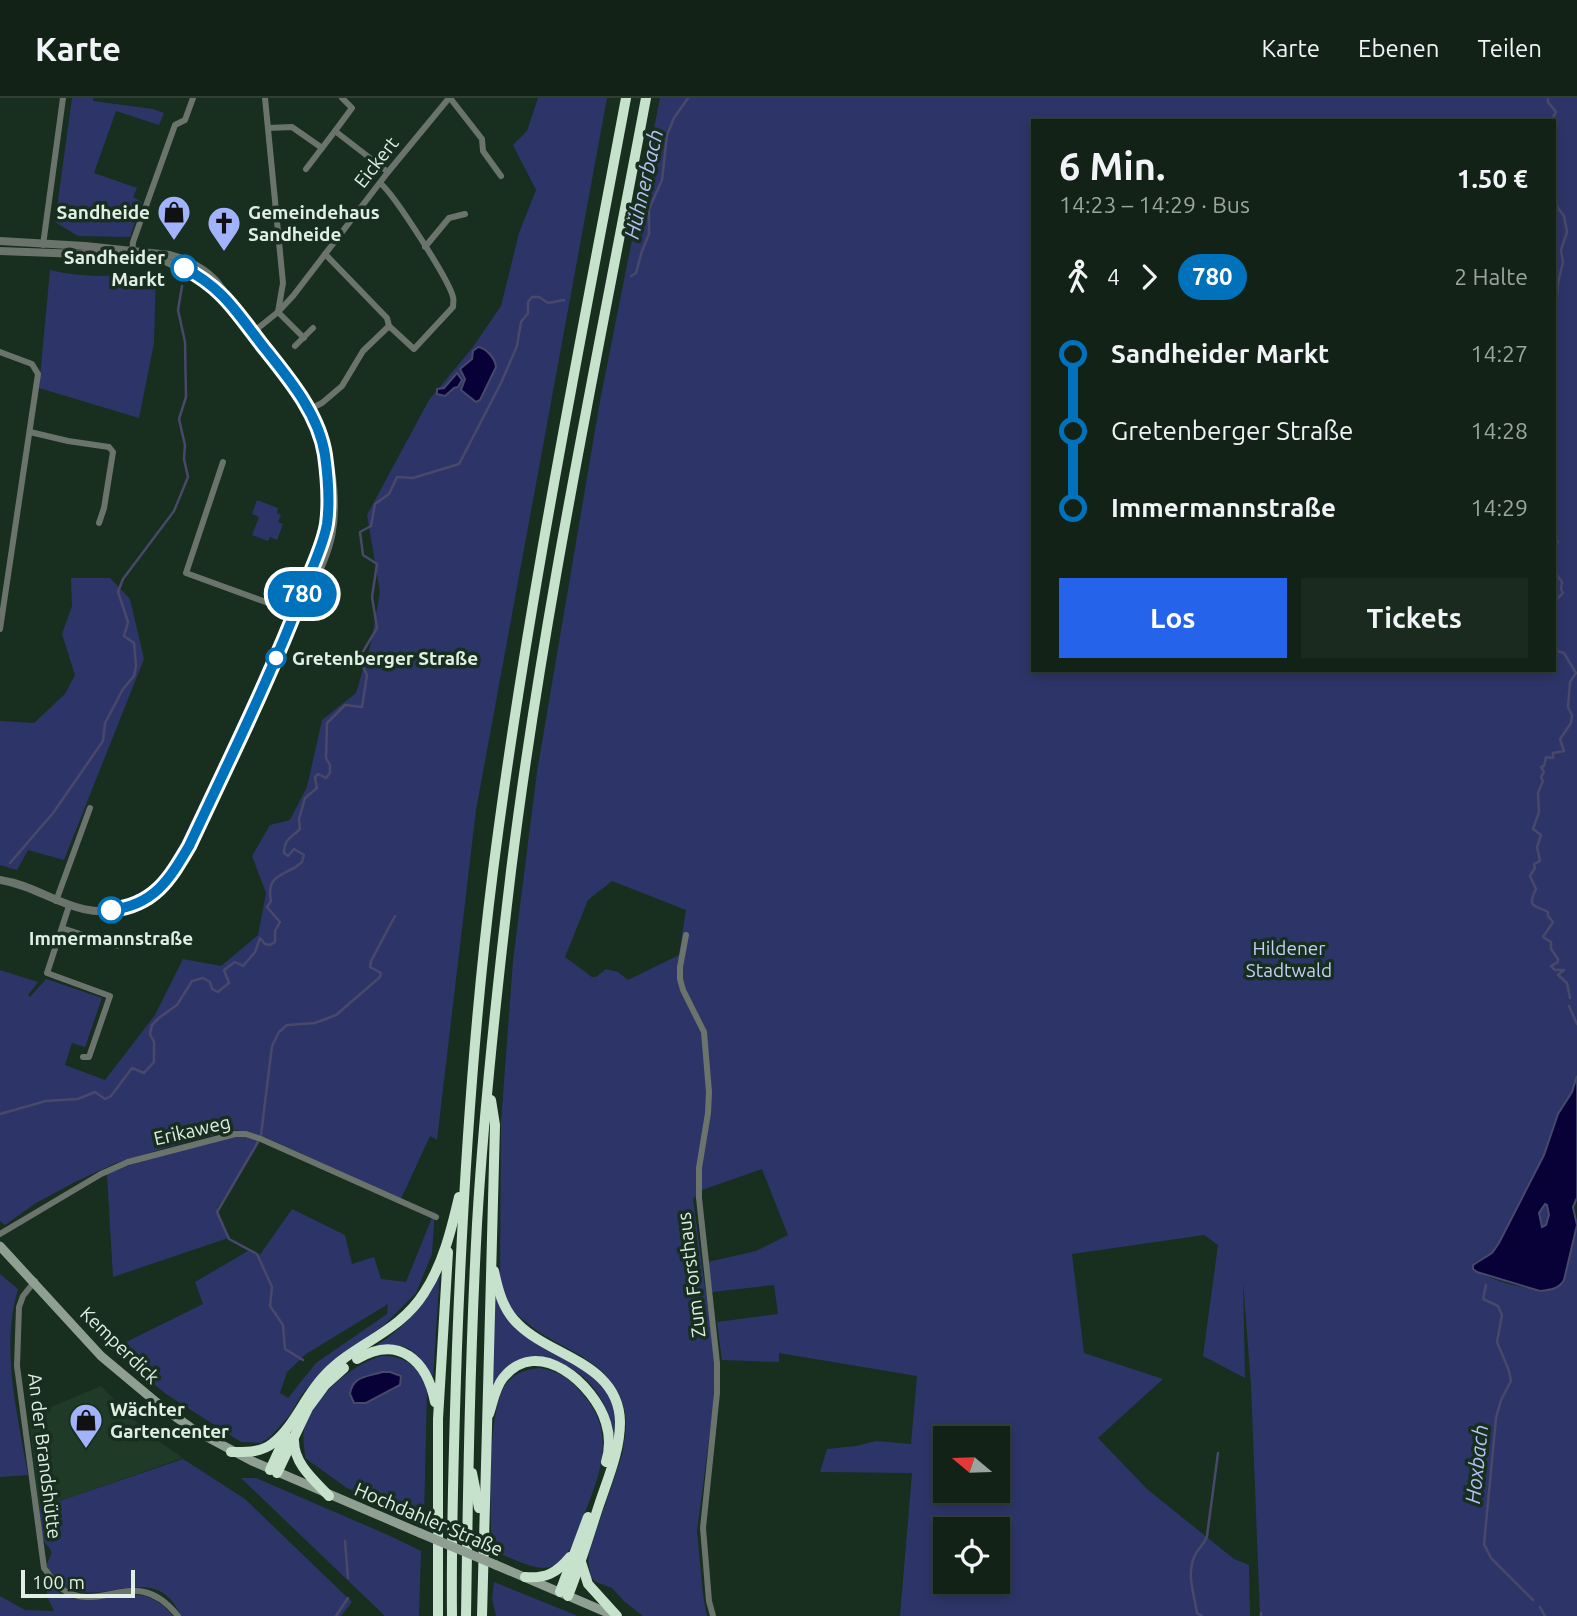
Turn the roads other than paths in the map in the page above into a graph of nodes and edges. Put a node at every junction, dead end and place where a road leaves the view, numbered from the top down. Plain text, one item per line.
1 (63, 98) edge
2 (193, 98) edge
3 (265, 98) edge
4 (342, 98) edge
5 (449, 98) edge
6 (626, 98) edge
7 (646, 98) edge
8 (268, 128) junction
9 (335, 131) junction
10 (322, 148) junction
11 (306, 169) dead end
12 (388, 172) junction
13 (501, 176) dead end
14 (380, 183) junction
15 (465, 214) dead end
16 (0, 241) edge
17 (43, 244) junction
18 (425, 247) junction
19 (0, 251) edge
20 (132, 253) junction
21 (42, 254) junction
22 (325, 254) junction
23 (278, 312) junction
24 (389, 326) junction
25 (313, 328) dead end
26 (252, 333) junction
27 (304, 338) junction
28 (295, 346) dead end
29 (0, 352) edge
30 (309, 410) junction
31 (30, 432) junction
32 (223, 462) dead end
33 (99, 523) dead end
34 (3, 593) edge
35 (296, 613) junction
36 (0, 628) edge
37 (90, 808) dead end
38 (0, 880) edge
39 (56, 901) junction
40 (69, 906) junction
41 (62, 928) junction
42 (686, 935) dead end
43 (117, 946) dead end
44 (83, 1057) dead end
45 (488, 1084) junction
46 (465, 1171) junction
47 (436, 1217) dead end
48 (0, 1234) edge
49 (449, 1240) junction
50 (0, 1246) edge
51 (491, 1254) junction
52 (35, 1281) junction
53 (294, 1416) junction
54 (438, 1419) junction
55 (486, 1423) junction
56 (296, 1430) junction
57 (231, 1452) junction
58 (468, 1457) junction
59 (274, 1471) junction
60 (329, 1496) junction
61 (579, 1555) junction
62 (525, 1577) junction
63 (564, 1594) junction
64 (484, 1595) junction
65 (437, 1615) edge
66 (178, 1616) edge
67 (452, 1616) edge
68 (466, 1616) edge
69 (481, 1616) edge
70 (489, 1616) edge
71 (616, 1616) edge
72 (713, 1616) edge

1 - 17 street
2 - 20 street
3 - 8 street
4 - 9 street
5 - 12 street, Eickert
5 - 13 street
6 - 46 highway
7 - 45 highway
8 - 10 street
8 - 23 street
9 - 10 street
9 - 12 street
10 - 11 street
12 - 14 street, Eickert
14 - 18 street
14 - 22 street, Eickert
15 - 18 street
16 - 17 street
17 - 20 street
17 - 21 street
18 - 24 street
19 - 21 street
20 - 21 street
20 - 26 street
22 - 23 street, Eickert
22 - 24 street
23 - 26 street, Eickert
23 - 27 street
24 - 30 street
25 - 27 street
26 - 30 street
27 - 28 street
29 - 31 street
30 - 35 street
31 - 33 street
31 - 34 street
32 - 35 street
34 - 36 street
35 - 40 street
37 - 39 street
38 - 39 street
39 - 40 street
40 - 41 street
41 - 43 street
41 - 44 street
42 - 72 street, Zum Forsthaus
45 - 51 highway
45 - 58 highway
46 - 49 highway
46 - 67 highway
47 - 48 street, Erikaweg
49 - 53 highway
49 - 54 highway
50 - 52 main road, Kemperdick
51 - 55 highway
51 - 61 highway
52 - 57 main road, Kemperdick
52 - 66 street, An der Brandshütte
53 - 57 highway
53 - 59 highway
54 - 56 highway
54 - 65 highway
55 - 61 highway
55 - 64 highway
56 - 59 highway
56 - 60 highway
57 - 59 main road, Hochdahler Straße
58 - 68 highway
58 - 69 highway
59 - 60 main road, Hochdahler Straße
60 - 62 main road, Hochdahler Straße, bridge
61 - 62 highway
61 - 63 highway
61 - 71 highway
62 - 63 main road, Hochdahler Straße
63 - 71 main road, Hochdahler Straße
64 - 69 highway
64 - 70 highway

